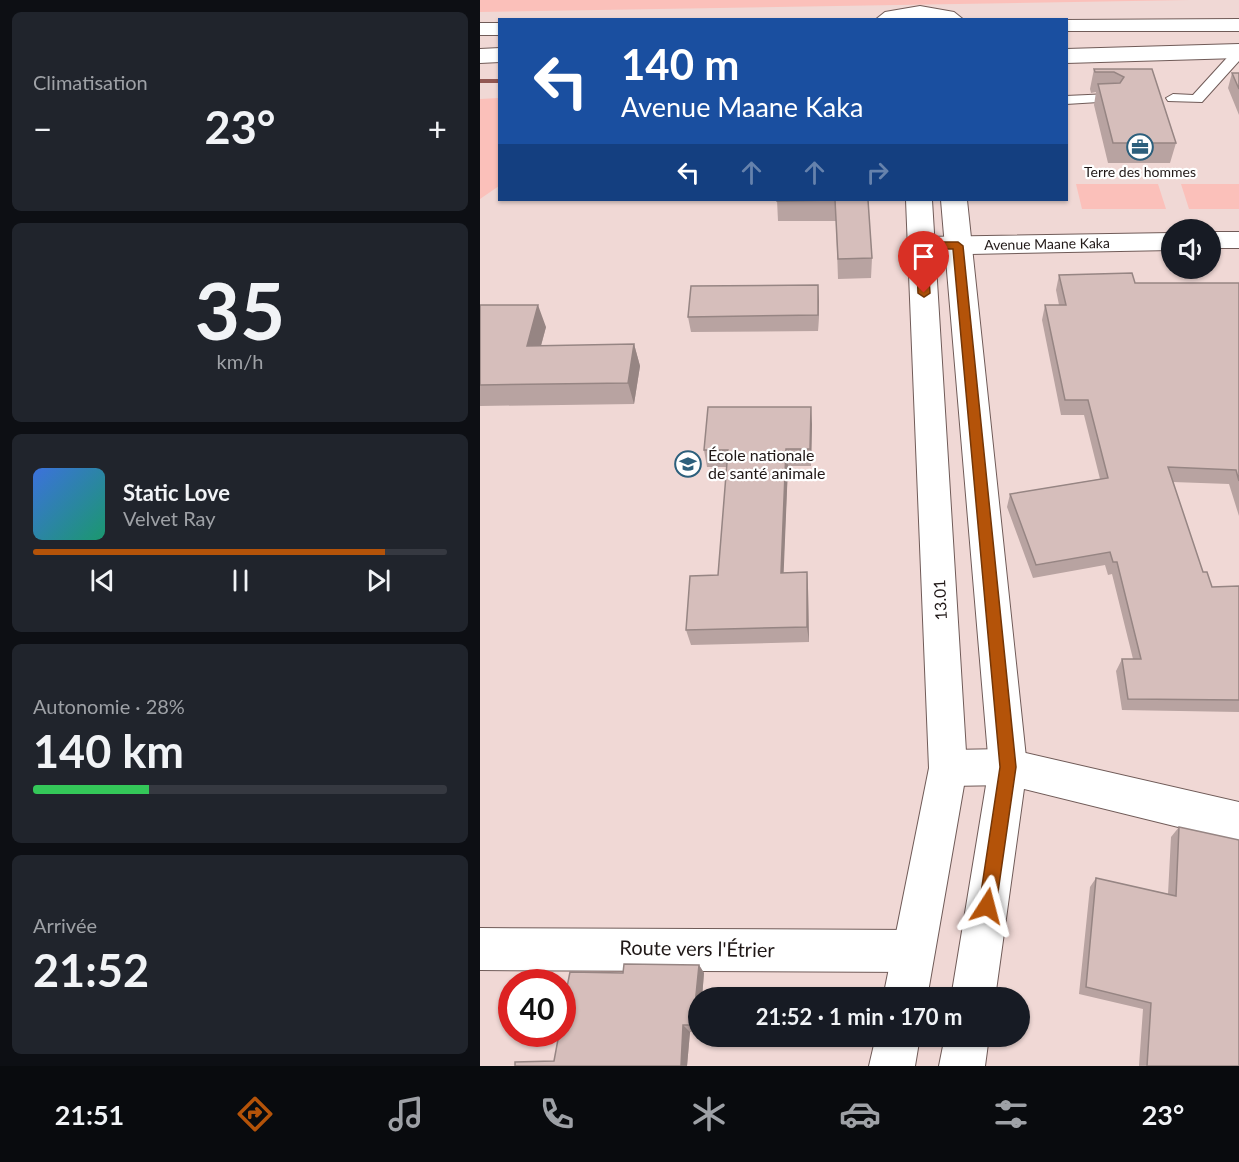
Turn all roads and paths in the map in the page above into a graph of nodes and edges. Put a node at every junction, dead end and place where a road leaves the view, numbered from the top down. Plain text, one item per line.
1 (890, 18) edge
2 (948, 18) edge
3 (1068, 25) edge
4 (1239, 25) edge
5 (480, 29) edge
6 (498, 29) edge
7 (1239, 52) edge
8 (498, 55) edge
9 (480, 56) edge
10 (1068, 56) edge
11 (1068, 89) edge
12 (1110, 98) edge
13 (1173, 98) dead end
14 (1090, 99) junction
15 (1068, 100) edge
16 (919, 201) edge
17 (954, 201) edge
18 (1221, 240) edge
19 (1239, 240) edge
20 (1161, 241) edge
21 (922, 246) junction
22 (958, 246) junction
23 (1008, 767) junction
24 (948, 768) junction
25 (1239, 822) edge
26 (480, 949) edge
27 (914, 951) junction
28 (907, 987) edge
29 (975, 987) edge
30 (896, 1047) edge
31 (965, 1047) edge
32 (892, 1066) edge
33 (962, 1066) edge

1 - 2 main road
3 - 4 main road
5 - 6 main road
7 - 10 main road
7 - 13 lane
8 - 9 main road
11 - 14 lane
12 - 14 lane
14 - 15 lane
16 - 21 main road, 13.01
17 - 22 main road
18 - 19 main road
20 - 22 main road, Avenue Maane Kaka
21 - 22 main road, Avenue Maane Kaka
21 - 24 main road, 13.01
22 - 23 main road
23 - 24 main road
23 - 25 main road
23 - 29 main road
24 - 27 main road, 13.01
26 - 27 main road, Route vers l'Étrier
27 - 28 main road, 13.01
30 - 32 main road
31 - 33 main road

